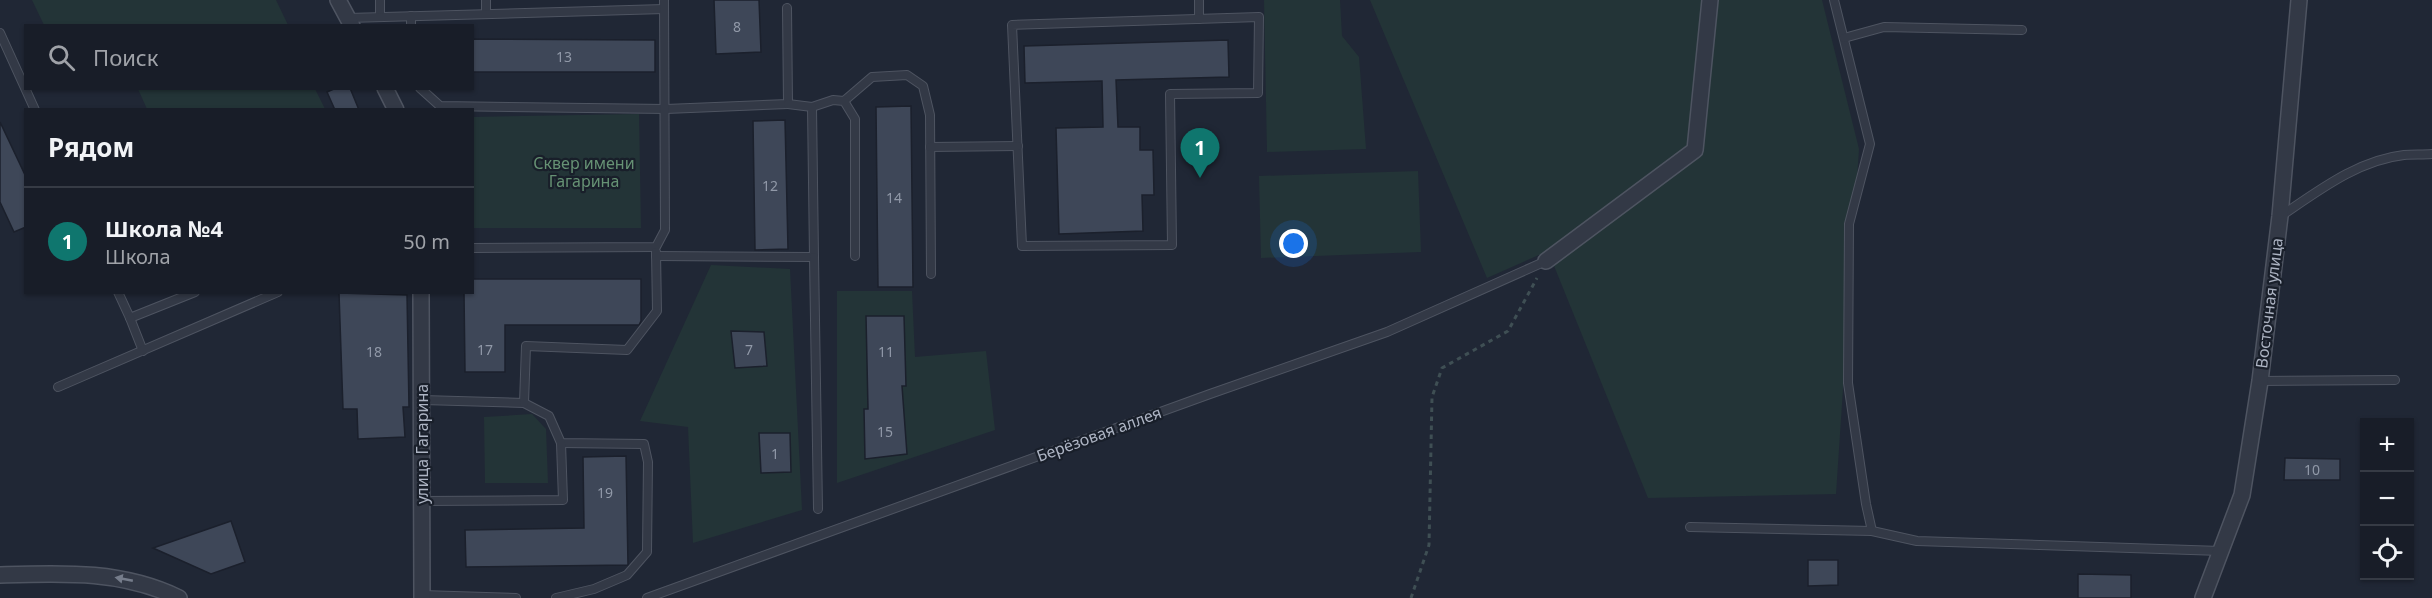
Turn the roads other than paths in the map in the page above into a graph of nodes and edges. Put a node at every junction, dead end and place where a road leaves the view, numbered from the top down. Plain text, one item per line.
1 (338, 0) edge
2 (380, 0) edge
3 (486, 0) edge
4 (664, 0) edge
5 (1198, 0) edge
6 (1710, 0) edge
7 (1834, 0) edge
8 (2299, 0) edge
9 (787, 8) dead end
10 (664, 9) junction
11 (486, 12) junction
12 (411, 16) junction
13 (381, 17) junction
14 (1199, 19) junction
15 (350, 22) edge
16 (411, 24) edge
17 (2022, 30) dead end
18 (0, 33) edge
19 (1844, 38) junction
20 (24, 86) edge
21 (26, 90) edge
22 (386, 90) edge
23 (422, 90) edge
24 (844, 101) junction
25 (788, 104) junction
26 (812, 107) junction
27 (34, 108) edge
28 (395, 108) edge
29 (666, 109) junction
30 (1018, 146) junction
31 (930, 147) junction
32 (2432, 154) edge
33 (2280, 216) junction
34 (474, 248) edge
35 (656, 252) junction
36 (855, 256) dead end
37 (813, 257) junction
38 (1546, 261) joint
39 (931, 274) dead end
40 (119, 294) edge
41 (273, 294) edge
42 (421, 294) edge
43 (172, 297) edge
44 (130, 318) junction
45 (143, 351) junction
46 (2395, 380) dead end
47 (2260, 381) junction
48 (58, 387) dead end
49 (423, 400) junction
50 (524, 403) junction
51 (561, 442) junction
52 (422, 501) junction
53 (819, 509) dead end
54 (1690, 527) dead end
55 (1872, 531) junction
56 (2222, 551) junction
57 (0, 576) edge
58 (422, 597) edge
59 (179, 598) edge
60 (516, 598) edge
61 (556, 598) edge
62 (647, 598) edge
63 (2203, 598) edge

1 - 15 street
2 - 13 lane
3 - 11 lane
4 - 10 lane
5 - 14 lane
6 - 38 street
7 - 19 lane
8 - 33 street, Восточная улица
9 - 25 lane
10 - 11 lane
10 - 29 lane
11 - 12 lane
12 - 13 lane
12 - 16 lane
13 - 15 lane
14 - 30 lane
14 - 30 lane
17 - 19 lane
18 - 20 lane
19 - 55 lane
21 - 27 lane
22 - 28 street
23 - 29 lane
24 - 26 lane
24 - 31 lane
24 - 36 lane
25 - 26 lane
25 - 29 lane
26 - 37 lane
29 - 35 lane
30 - 31 lane
31 - 39 lane
32 - 33 lane
33 - 47 street, Восточная улица
34 - 35 lane
35 - 37 lane
35 - 50 lane
37 - 53 lane
38 - 62 lane, Берёзовая аллея
40 - 44 lane
41 - 45 lane
42 - 49 street, улица Гагарина
43 - 44 lane
44 - 45 lane
45 - 48 lane
46 - 47 lane
47 - 56 street, Восточная улица
49 - 50 lane
49 - 52 street, улица Гагарина
50 - 51 lane
51 - 52 lane
51 - 61 lane
52 - 58 street, улица Гагарина
54 - 55 lane
55 - 56 lane
56 - 63 street, Восточная улица
59 -> 57 street
58 - 60 lane

